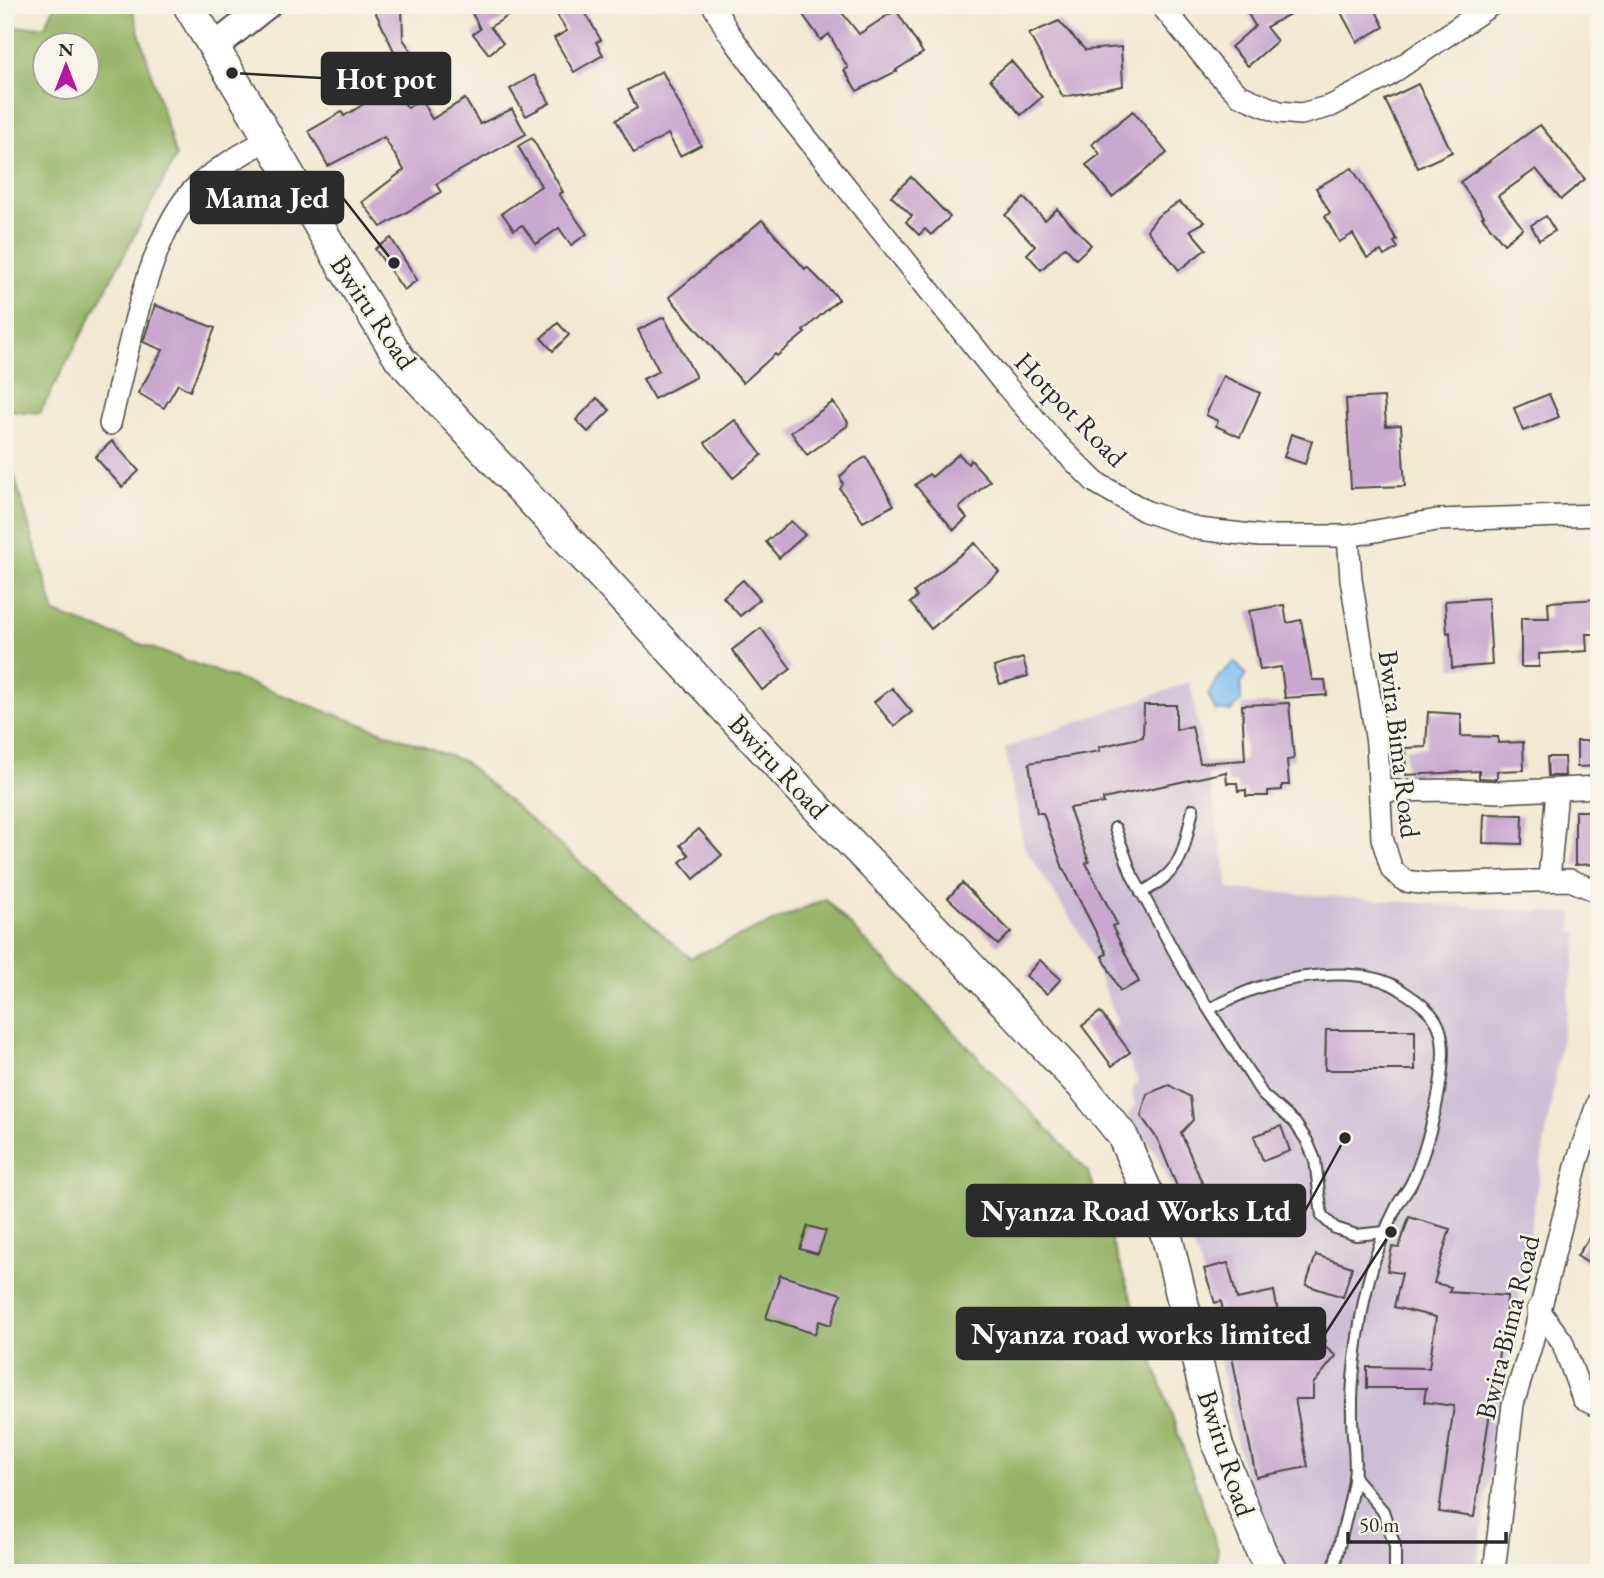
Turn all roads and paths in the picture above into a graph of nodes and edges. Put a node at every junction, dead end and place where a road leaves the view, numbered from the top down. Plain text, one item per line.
1 (188, 5) edge
2 (267, 5) edge
3 (713, 5) edge
4 (1161, 5) edge
5 (1491, 5) edge
6 (213, 48) junction
7 (268, 139) junction
8 (110, 424) dead end
9 (1599, 514) edge
10 (1348, 536) junction
11 (1599, 787) edge
12 (1381, 791) junction
13 (1558, 791) junction
14 (1193, 808) dead end
15 (1115, 828) dead end
16 (1549, 879) junction
17 (1599, 892) edge
18 (1141, 893) junction
19 (1209, 1009) junction
20 (1599, 1099) edge
21 (1385, 1232) junction
22 (1538, 1309) junction
23 (1599, 1408) edge
24 (1354, 1478) junction
25 (1273, 1573) edge
26 (1333, 1573) edge
27 (1395, 1573) edge
28 (1494, 1573) edge

1 - 6 main road, Bwiru Road
2 - 6 street
3 - 10 street, Hotpot Road
4 - 5 street
6 - 7 main road, Bwiru Road
7 - 8 street
7 - 25 main road, Bwiru Road
9 - 10 street, Hotpot Road
10 - 12 street, Bwira Bima Road
11 - 13 street
12 - 13 street
12 - 16 street, Bwira Bima Road
13 - 16 street
14 - 18 lane
15 - 18 lane
16 - 17 street, Bwira Bima Road
18 - 19 lane
19 - 21 lane
19 - 21 lane
20 - 22 street, Bwira Bima Road
21 - 24 lane
22 - 23 street
22 - 28 street, Bwira Bima Road
24 - 26 lane
24 - 27 lane

